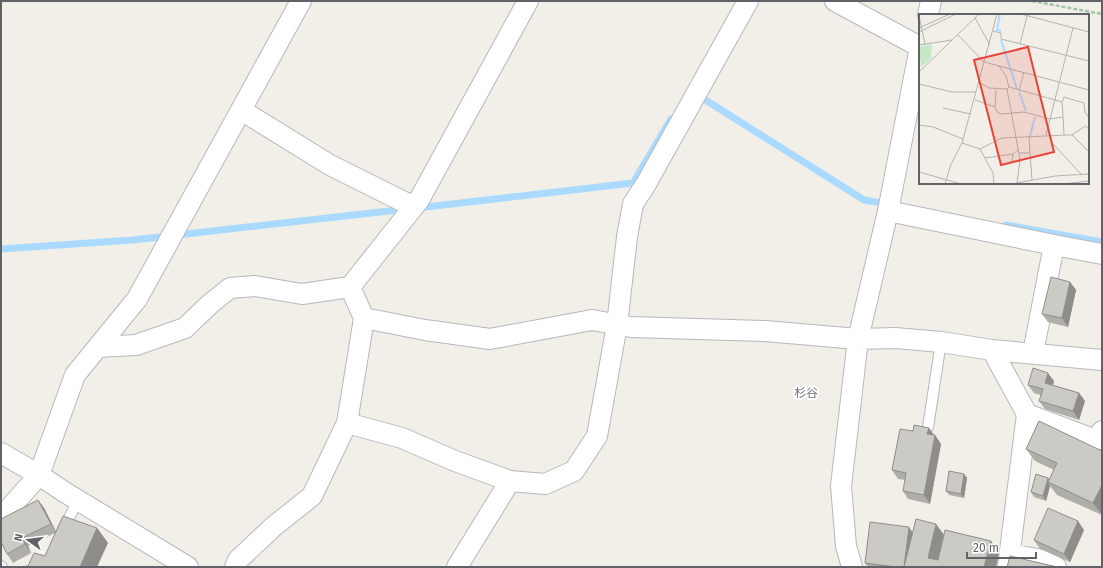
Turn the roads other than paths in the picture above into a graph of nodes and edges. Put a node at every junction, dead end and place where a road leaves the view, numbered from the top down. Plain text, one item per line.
1 (301, 1) edge
2 (528, 1) edge
3 (748, 1) edge
4 (835, 1) edge
5 (931, 1) edge
6 (928, 14) edge
7 (919, 46) edge
8 (919, 52) edge
9 (241, 110) junction
10 (414, 206) junction
11 (888, 211) junction
12 (1054, 245) junction
13 (1102, 254) edge
14 (350, 287) junction
15 (364, 318) junction
16 (617, 325) junction
17 (858, 339) junction
18 (941, 342) junction
19 (98, 347) junction
20 (992, 350) junction
21 (1034, 353) junction
22 (1102, 360) edge
23 (1027, 414) junction
24 (347, 423) junction
25 (928, 427) edge
26 (1102, 431) edge
27 (1, 453) edge
28 (39, 475) junction
29 (510, 481) junction
30 (78, 501) junction
31 (1, 514) edge
32 (57, 540) edge
33 (1009, 560) edge
34 (188, 567) edge
35 (235, 567) edge
36 (457, 567) edge
37 (852, 567) edge
38 (1056, 567) edge

1 - 9 street
2 - 10 street
3 - 16 street
4 - 7 street
5 - 6 street
8 - 11 street
9 - 10 street
9 - 19 street
10 - 14 street
11 - 12 street
11 - 17 street
12 - 13 street
12 - 21 street
14 - 15 street
14 - 19 street
15 - 16 street
15 - 24 street
16 - 17 street
16 - 29 street
17 - 18 street
17 - 37 street
18 - 20 street
18 - 25 lane
19 - 28 street
20 - 21 street
20 - 23 street
21 - 22 street
23 - 26 street
23 - 33 street
24 - 29 street
24 - 35 street
27 - 28 street
28 - 30 street
28 - 31 street
29 - 36 street
30 - 32 lane
30 - 34 street
33 - 38 street

